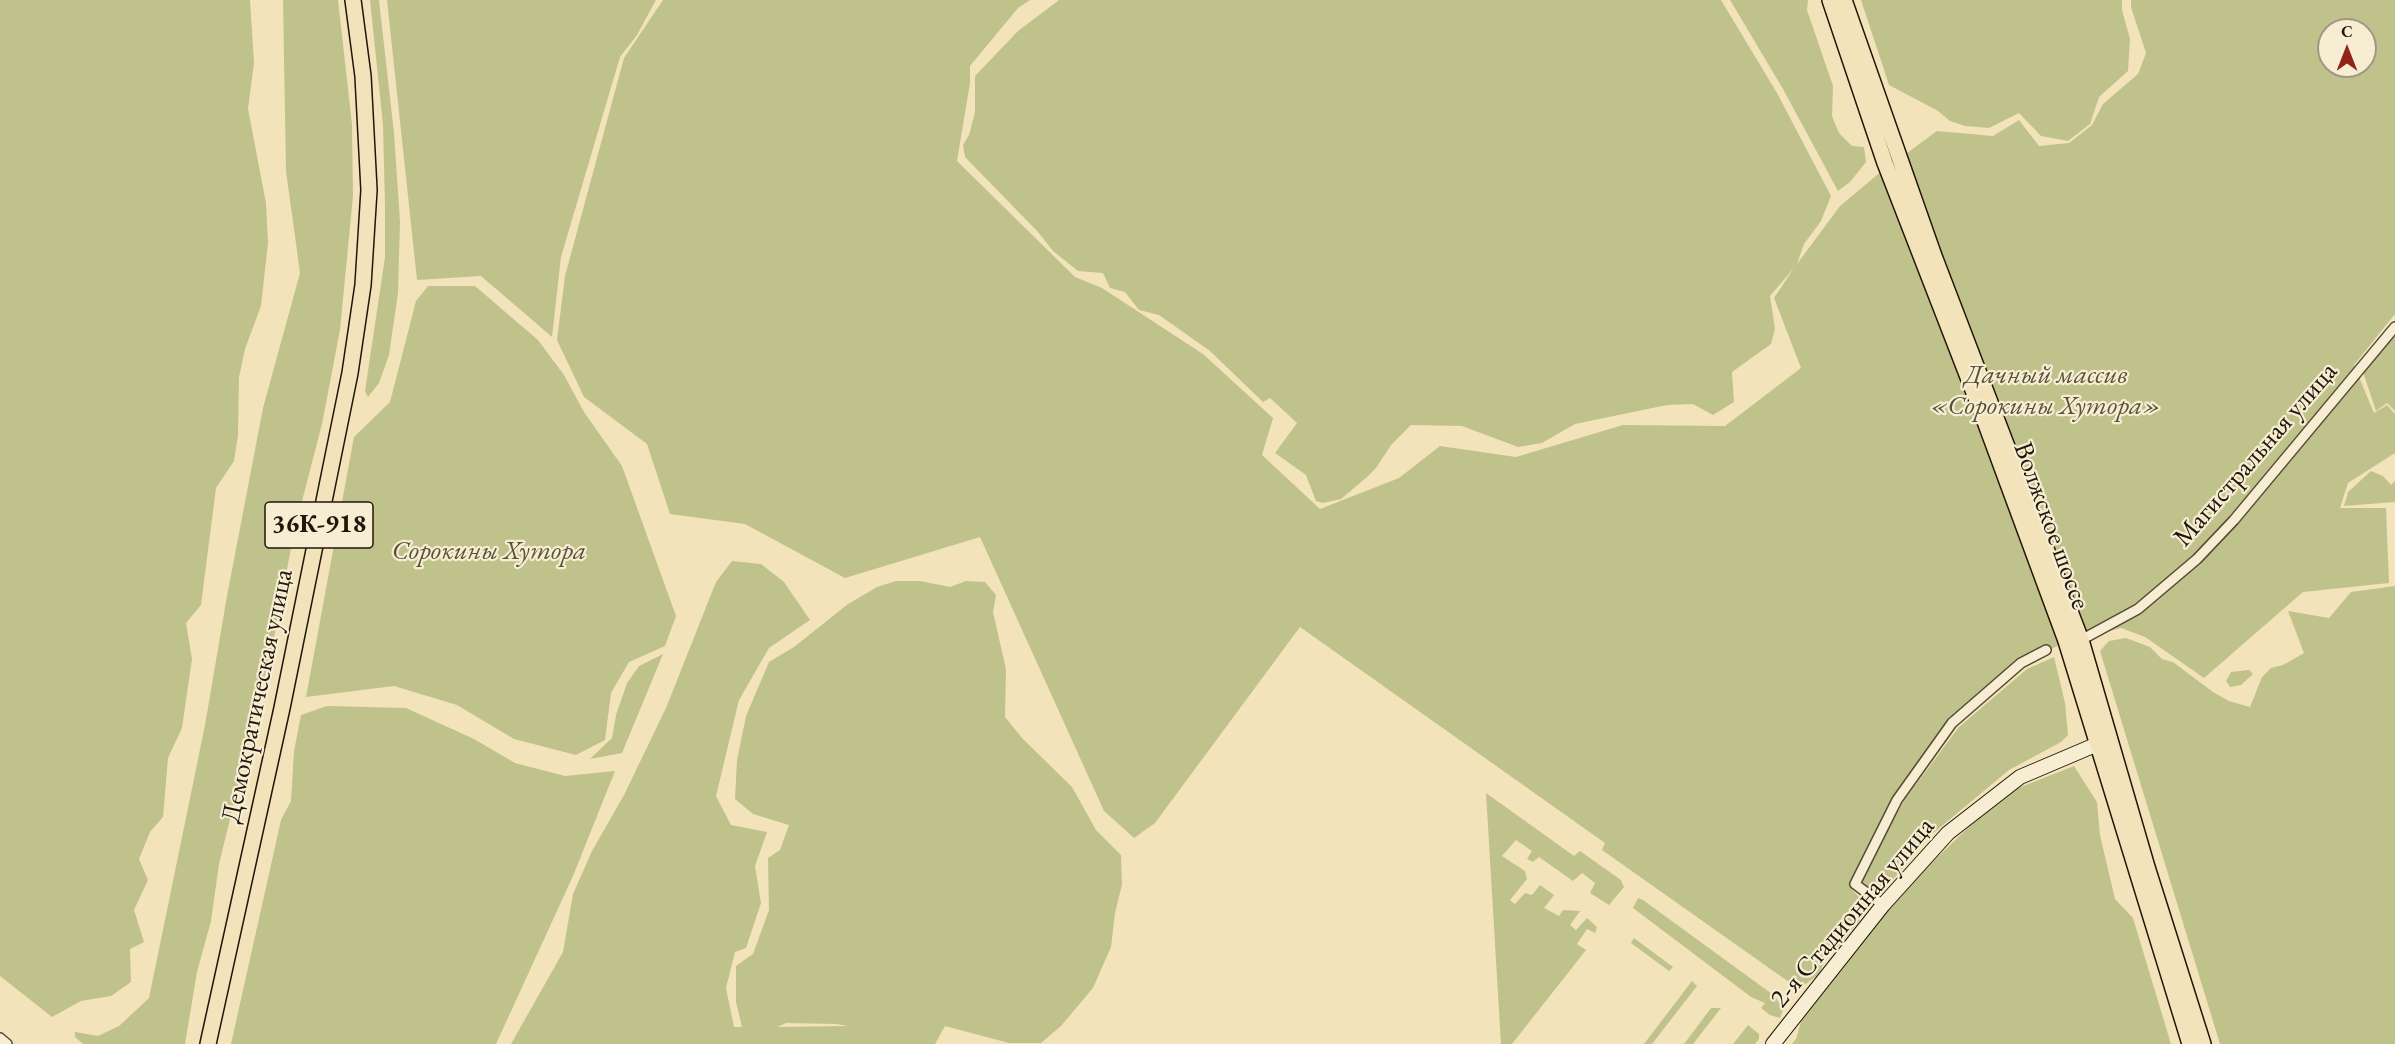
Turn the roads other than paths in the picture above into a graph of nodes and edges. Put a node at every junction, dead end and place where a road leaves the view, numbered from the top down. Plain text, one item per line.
1 (353, 0) edge
2 (1830, 0) edge
3 (1844, 0) edge
4 (2395, 327) edge
5 (2081, 640) junction
6 (2046, 650) dead end
7 (2103, 741) junction
8 (1883, 905) junction
9 (0, 1038) edge
10 (7, 1044) edge
11 (207, 1044) edge
12 (1773, 1044) edge
13 (2190, 1044) edge
14 (2203, 1044) edge

1 - 11 main road, Демократическая улица / 36К-918
2 - 7 main road, Волжское шоссе
3 - 5 main road, Волжское шоссе
4 - 5 street, Магистральная улица
5 - 7 main road, Волжское шоссе
6 - 8 street
7 - 8 main road, 2-я Стадионная улица
7 - 13 main road, Волжское шоссе
7 - 14 main road, Волжское шоссе
8 - 12 main road, 2-я Стадионная улица
9 - 10 street

